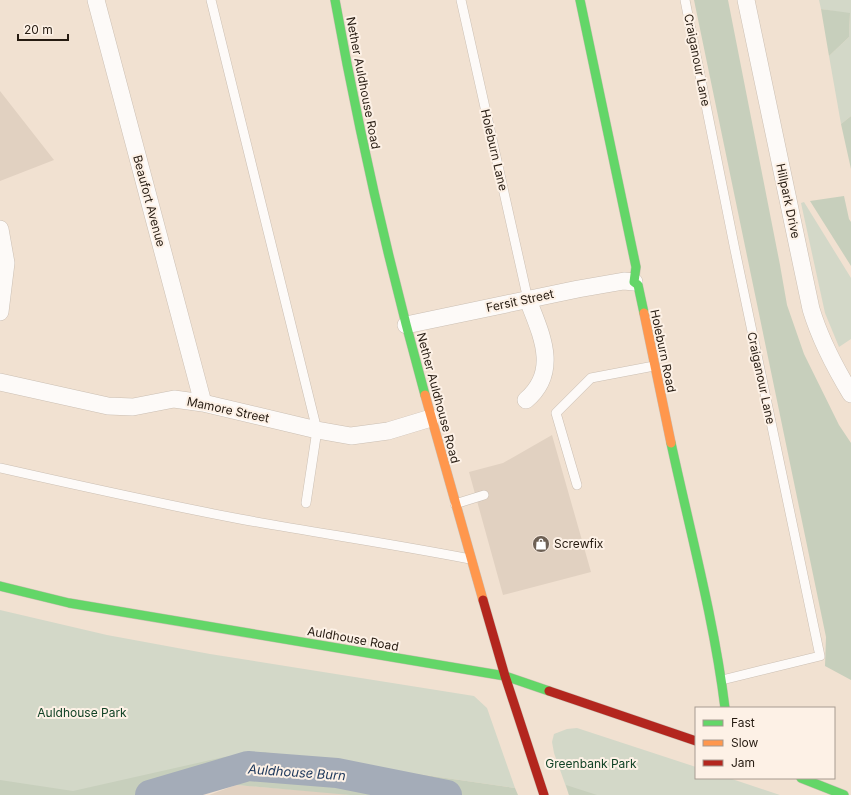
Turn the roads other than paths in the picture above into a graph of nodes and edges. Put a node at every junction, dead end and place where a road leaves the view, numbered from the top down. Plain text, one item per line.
1 (96, 0) edge
2 (211, 0) edge
3 (334, 0) edge
4 (461, 0) edge
5 (580, 0) edge
6 (685, 0) edge
7 (746, 0) edge
8 (0, 229) edge
9 (634, 282) junction
10 (528, 300) junction
11 (0, 312) edge
12 (406, 325) junction
13 (654, 366) junction
14 (0, 382) edge
15 (851, 394) edge
16 (526, 400) dead end
17 (203, 403) junction
18 (431, 418) junction
19 (317, 430) junction
20 (0, 468) edge
21 (577, 485) dead end
22 (484, 495) dead end
23 (306, 503) dead end
24 (455, 504) junction
25 (471, 559) junction
26 (0, 586) edge
27 (505, 676) junction
28 (722, 680) junction
29 (725, 707) edge
30 (695, 741) edge
31 (804, 779) edge
32 (544, 795) edge
33 (844, 795) edge

1 - 17 street, Beaufort Avenue
2 - 19 lane
3 - 12 street, Nether Auldhouse Road
4 - 10 lane, Holeburn Lane
5 - 9 street, Holeburn Road
6 - 28 lane, Craiganour Lane
7 - 15 street, Hillpark Drive
8 - 11 street
9 - 10 street, Fersit Street
9 - 13 street, Holeburn Road
10 - 12 street, Fersit Street
10 - 16 street
12 - 18 street, Nether Auldhouse Road
13 - 21 lane
13 - 28 street, Holeburn Road
14 - 17 street, Mamore Street
17 - 19 street, Mamore Street
18 - 19 street, Mamore Street
18 - 24 street, Nether Auldhouse Road
19 - 23 lane
20 - 25 lane
22 - 24 lane
24 - 25 street, Nether Auldhouse Road
25 - 27 street, Nether Auldhouse Road
26 - 27 street, Auldhouse Road
27 - 30 street, Auldhouse Road
27 - 32 street, Nether Auldhouse Road
28 - 29 street, Holeburn Road
31 - 33 street

